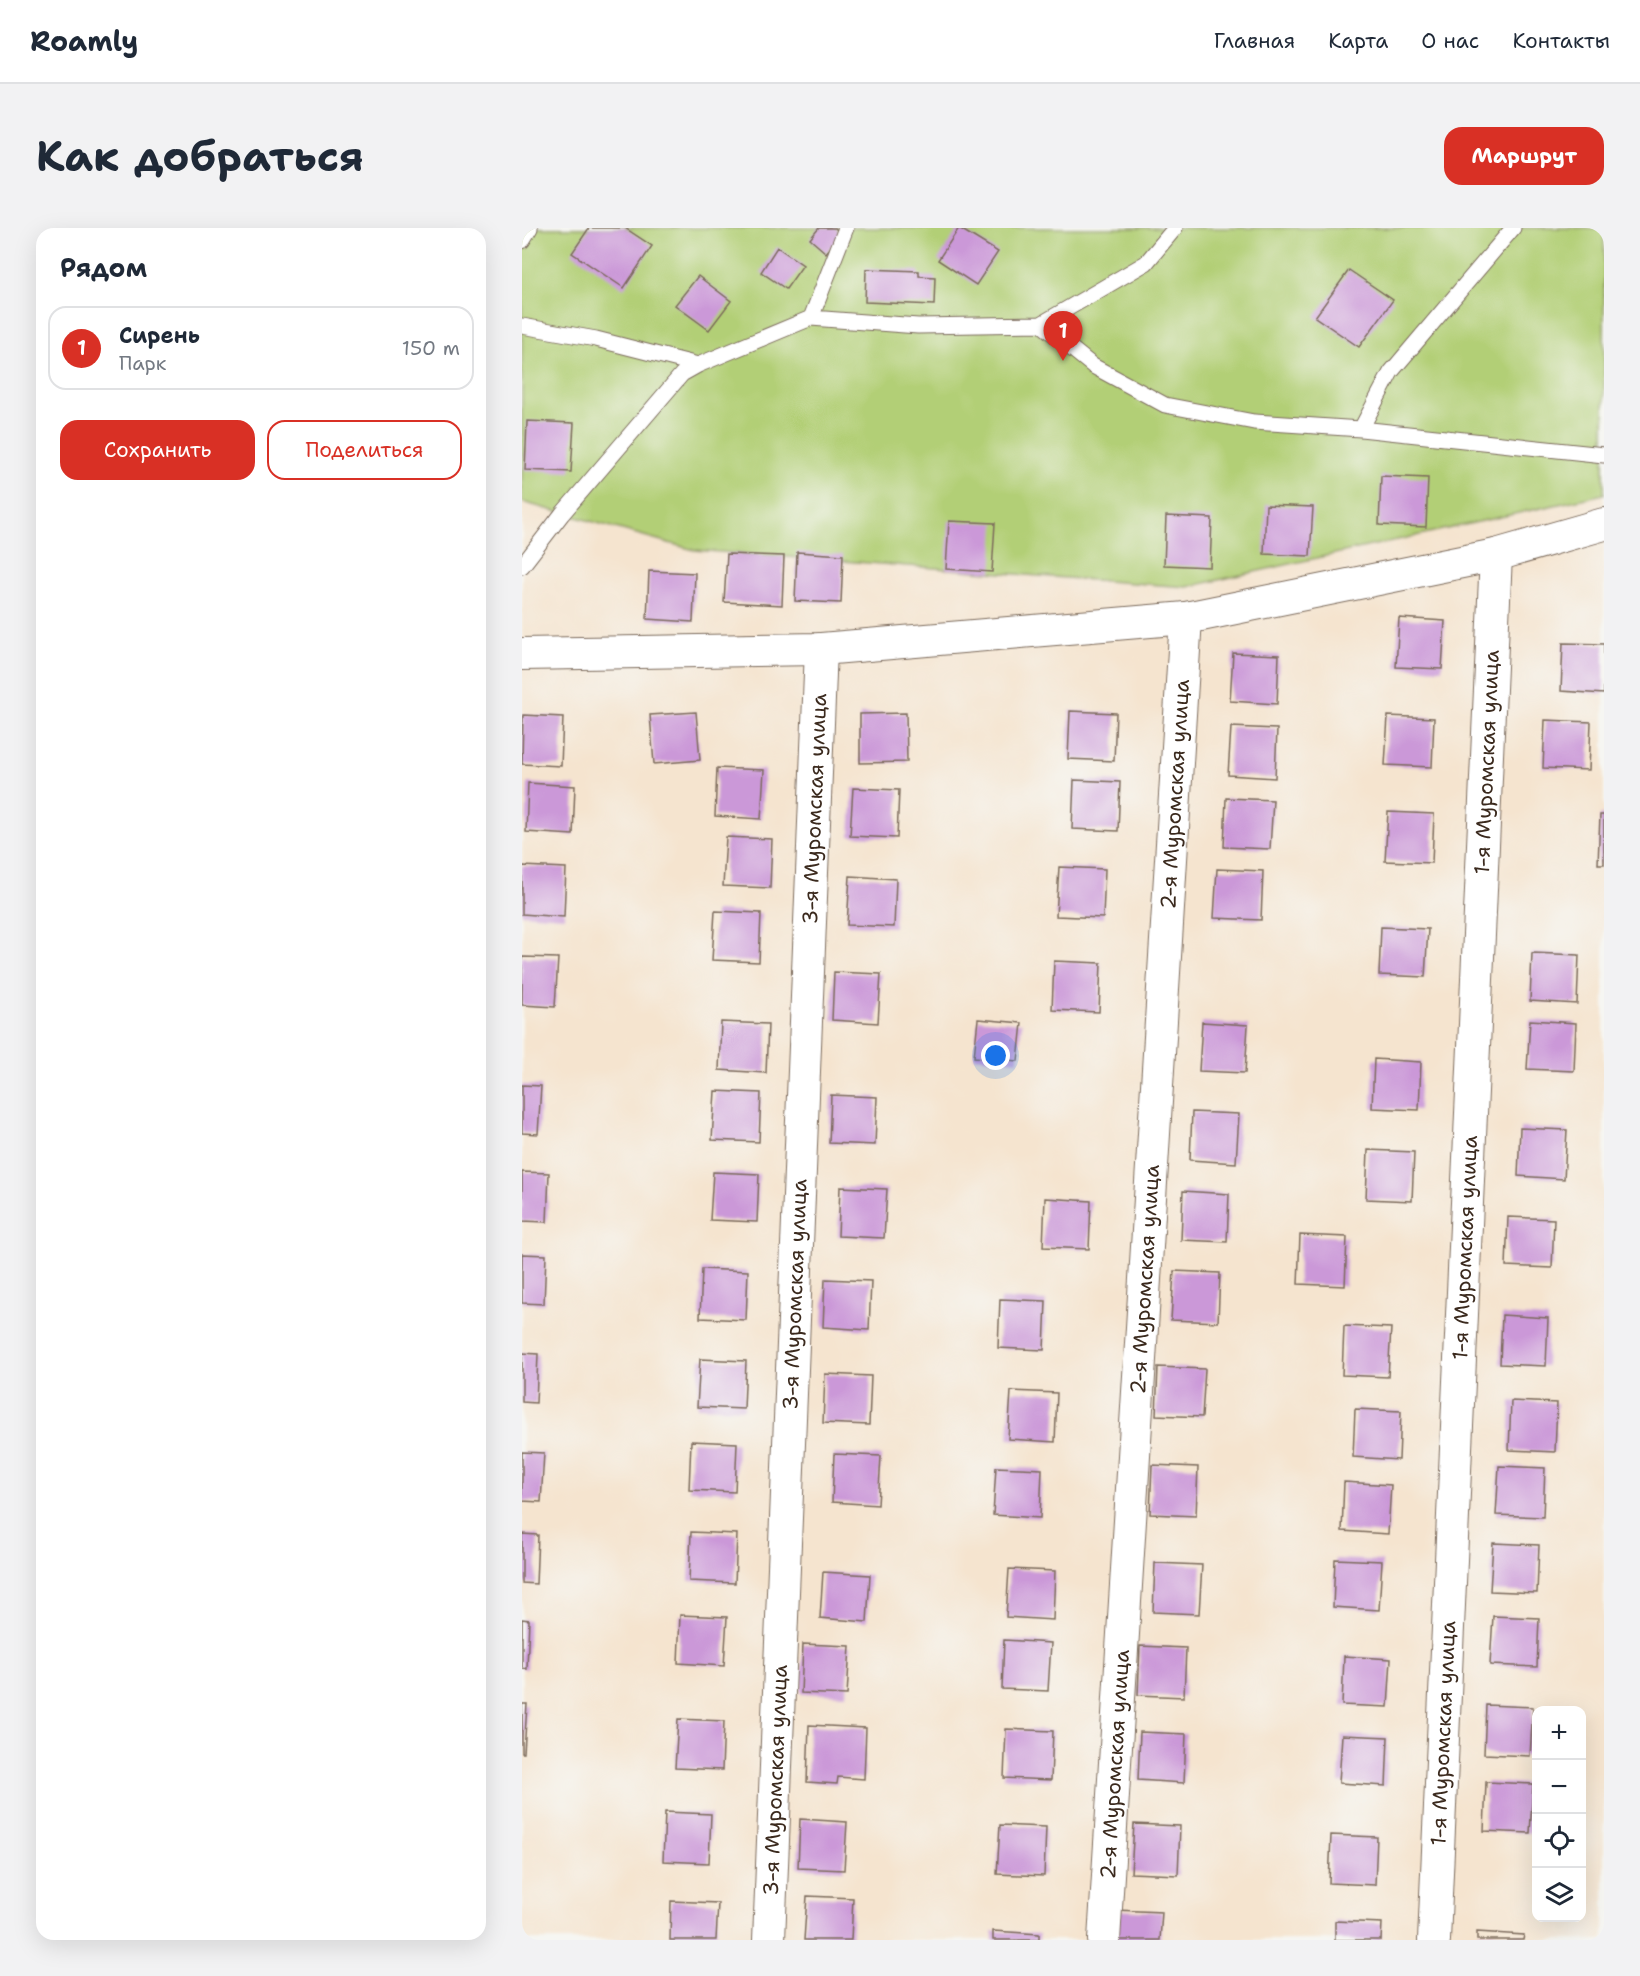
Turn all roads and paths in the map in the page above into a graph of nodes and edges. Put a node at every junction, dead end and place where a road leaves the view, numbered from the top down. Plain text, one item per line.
1 (530, 228) edge
2 (846, 228) edge
3 (1175, 228) edge
4 (1513, 228) edge
5 (522, 241) edge
6 (811, 318) junction
7 (1041, 324) junction
8 (522, 326) edge
9 (698, 365) junction
10 (1361, 429) junction
11 (1604, 455) edge
12 (1604, 524) edge
13 (1496, 555) junction
14 (522, 566) edge
15 (1186, 618) junction
16 (821, 649) junction
17 (522, 654) edge
18 (770, 1940) edge
19 (1104, 1940) edge
20 (1434, 1940) edge

1 - 5 lane
2 - 6 lane
3 - 7 lane
4 - 10 lane
6 - 7 lane
6 - 9 lane
7 - 10 lane
8 - 9 lane
9 - 14 lane
10 - 11 lane
12 - 13 street
13 - 15 street
13 - 20 street, 1-я Муромская улица
15 - 16 street
15 - 19 street, 2-я Муромская улица
16 - 17 street
16 - 18 street, 3-я Муромская улица

